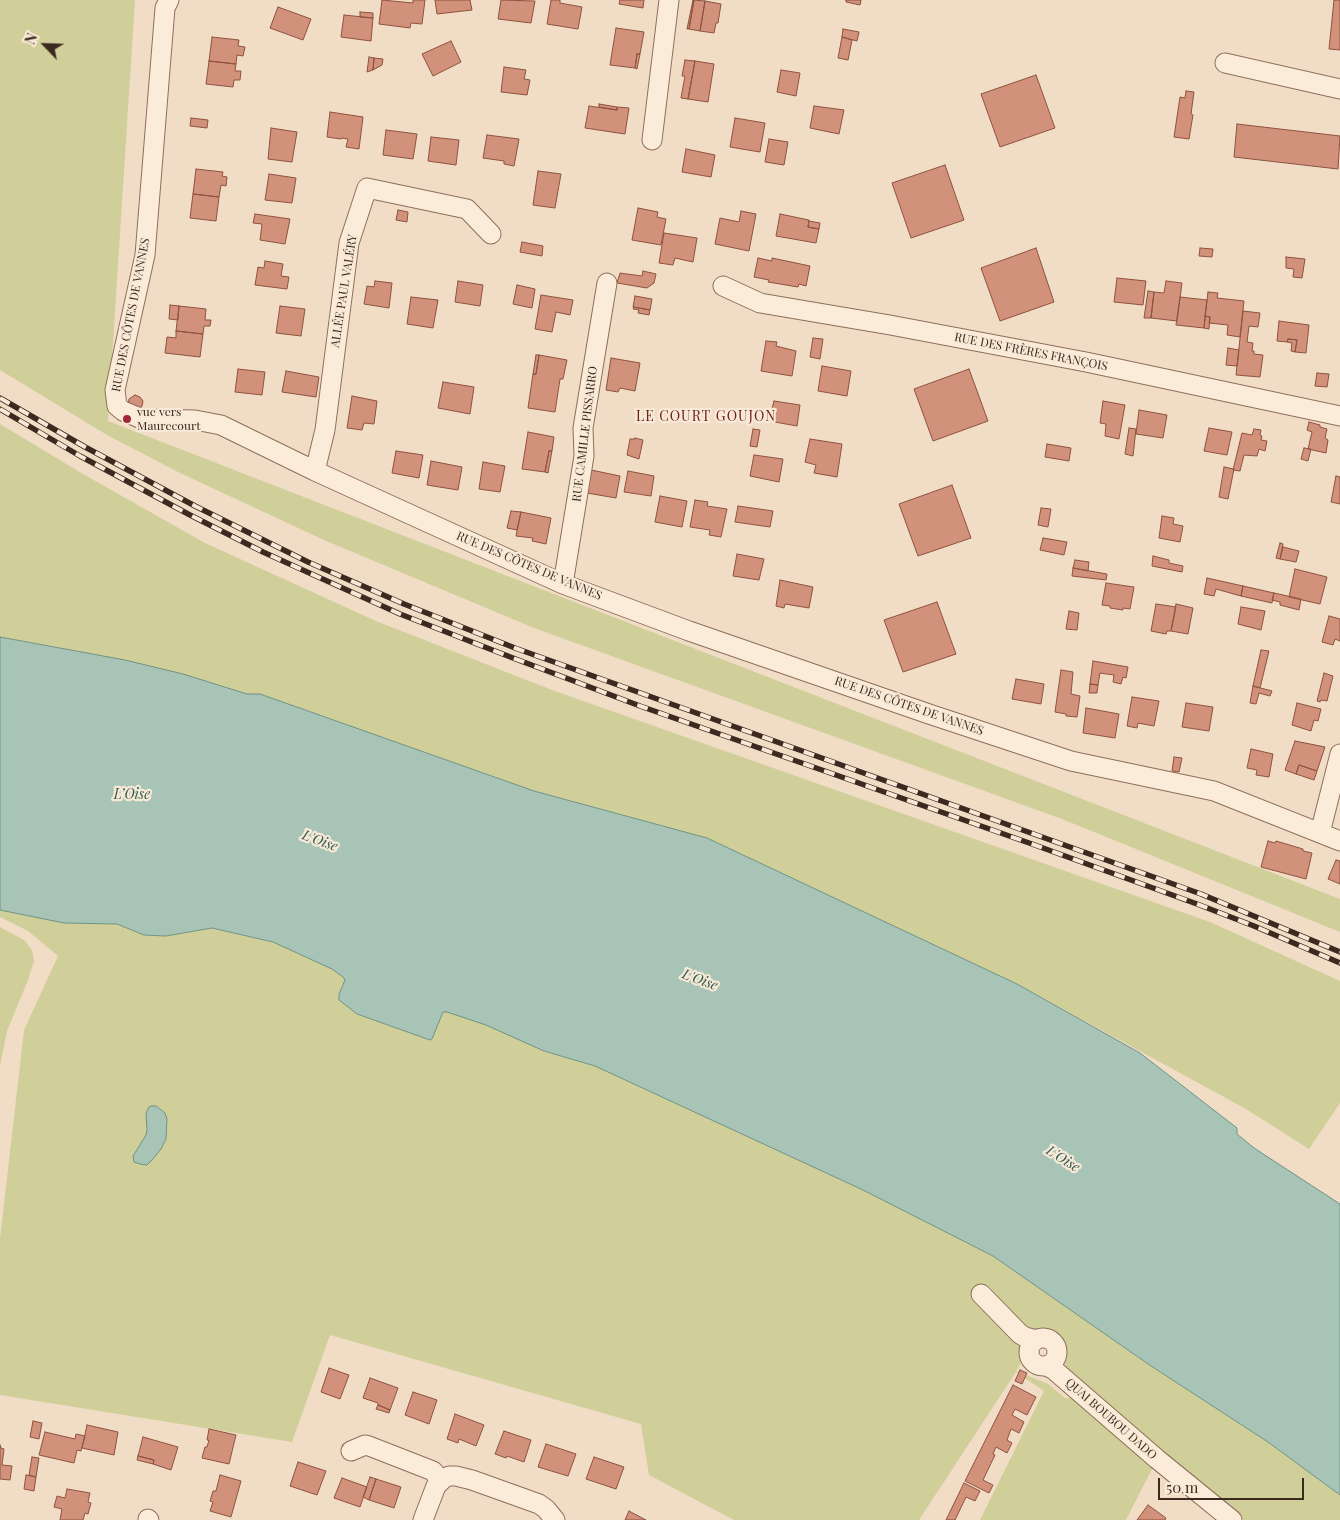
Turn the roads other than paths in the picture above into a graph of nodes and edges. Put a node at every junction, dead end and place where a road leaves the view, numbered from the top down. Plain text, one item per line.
1 (169, 0) edge
2 (669, 0) edge
3 (1226, 63) dead end
4 (1340, 90) edge
5 (652, 140) dead end
6 (490, 234) dead end
7 (607, 283) dead end
8 (723, 286) dead end
9 (1340, 416) edge
10 (315, 471) junction
11 (563, 584) junction
12 (1340, 754) edge
13 (1320, 832) junction
14 (1340, 841) edge
15 (981, 1294) dead end
16 (351, 1451) dead end
17 (440, 1481) junction
18 (423, 1520) edge
19 (555, 1520) edge
20 (1232, 1520) edge

1 - 10 street, RUE DES CÔTES DE VANNES
2 - 5 street
3 - 4 street
6 - 10 street, ALLÉE PAUL VALÉRY
7 - 11 street, RUE CAMILLE PISSARRO
8 - 9 street, RUE DES FRÈRES FRANÇOIS
10 - 11 street, RUE DES CÔTES DE VANNES
11 - 13 street, RUE DES CÔTES DE VANNES
12 - 13 street
13 - 14 street, RUE DES CÔTES DE VANNES
15 - 20 street, QUAI BOUBOU DADO
16 - 17 street
17 - 18 street
17 - 19 street

